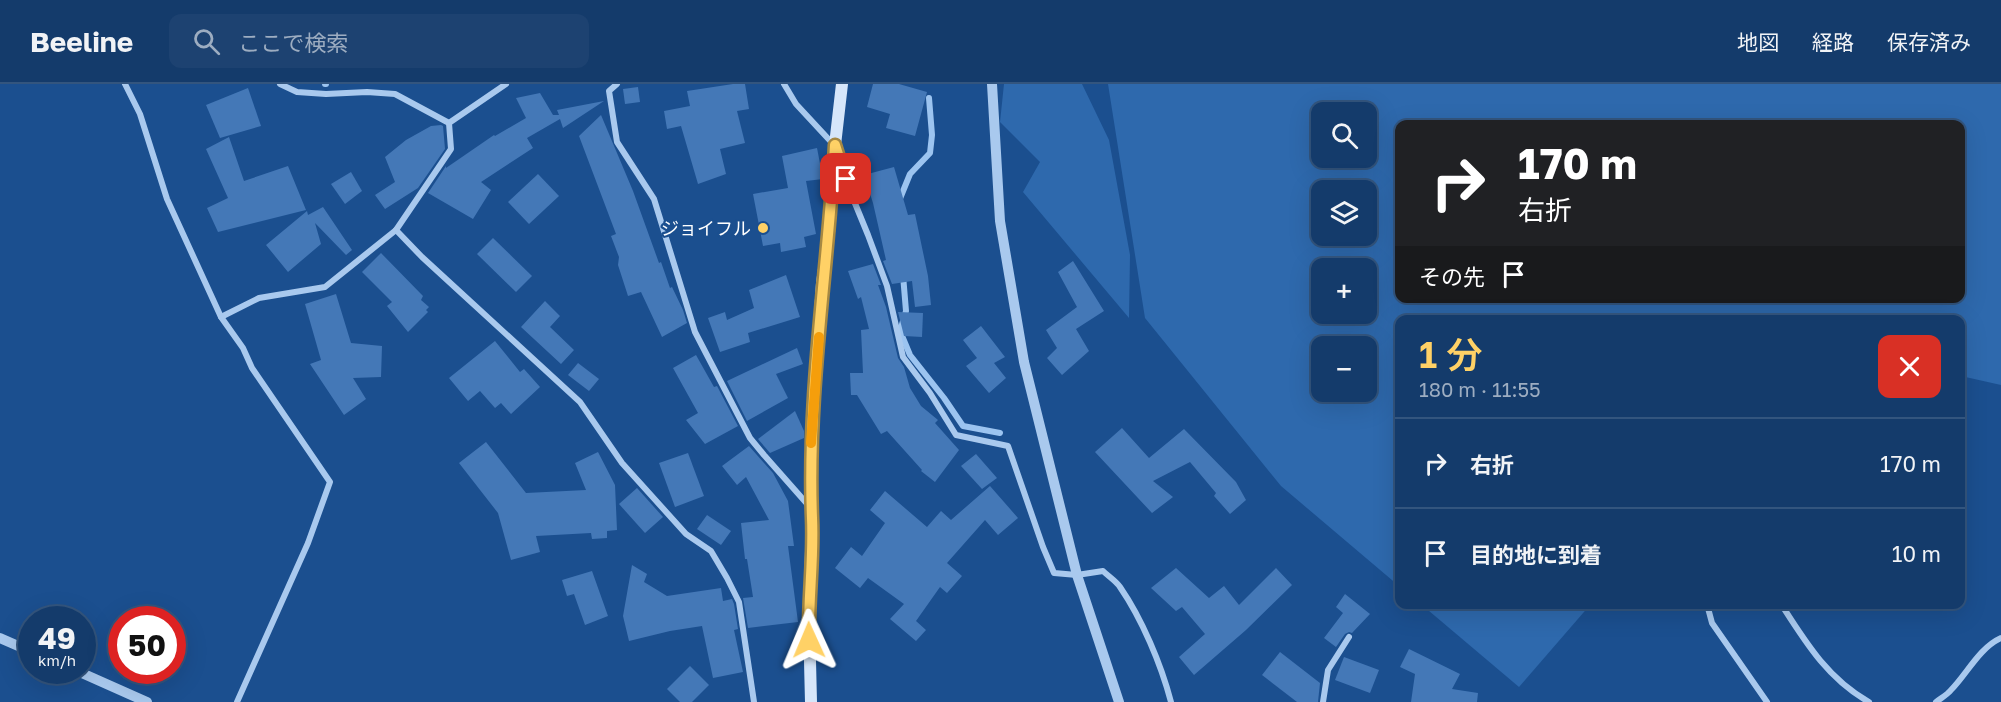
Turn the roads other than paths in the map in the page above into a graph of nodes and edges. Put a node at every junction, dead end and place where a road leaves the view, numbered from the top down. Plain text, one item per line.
1 (125, 84) edge
2 (280, 84) edge
3 (506, 84) edge
4 (617, 84) edge
5 (784, 84) edge
6 (842, 84) edge
7 (993, 84) edge
8 (449, 123) junction
9 (835, 145) junction
10 (396, 230) junction
11 (221, 317) junction
12 (811, 508) junction
13 (1077, 575) junction
14 (1708, 609) edge
15 (1784, 609) edge
16 (1349, 637) dead end
17 (0, 638) edge
18 (2001, 638) edge
19 (18, 646) edge
20 (96, 679) edge
21 (147, 702) edge
22 (237, 702) edge
23 (754, 702) edge
24 (811, 702) edge
25 (1119, 702) edge
26 (1172, 702) edge
27 (1323, 702) edge
28 (1767, 702) edge
29 (1869, 702) edge
30 (1936, 702) edge

1 - 11 street
2 - 8 street
3 - 8 street
4 - 12 street
5 - 9 street
6 - 9 main road
7 - 13 street
8 - 10 street
9 - 12 main road
9 - 13 street
10 - 11 street
10 - 23 street
11 - 22 street
12 - 24 main road
13 - 25 street
13 - 26 street
14 - 28 street
15 - 29 street
16 - 27 street
17 - 19 street
18 - 30 street
20 - 21 street

